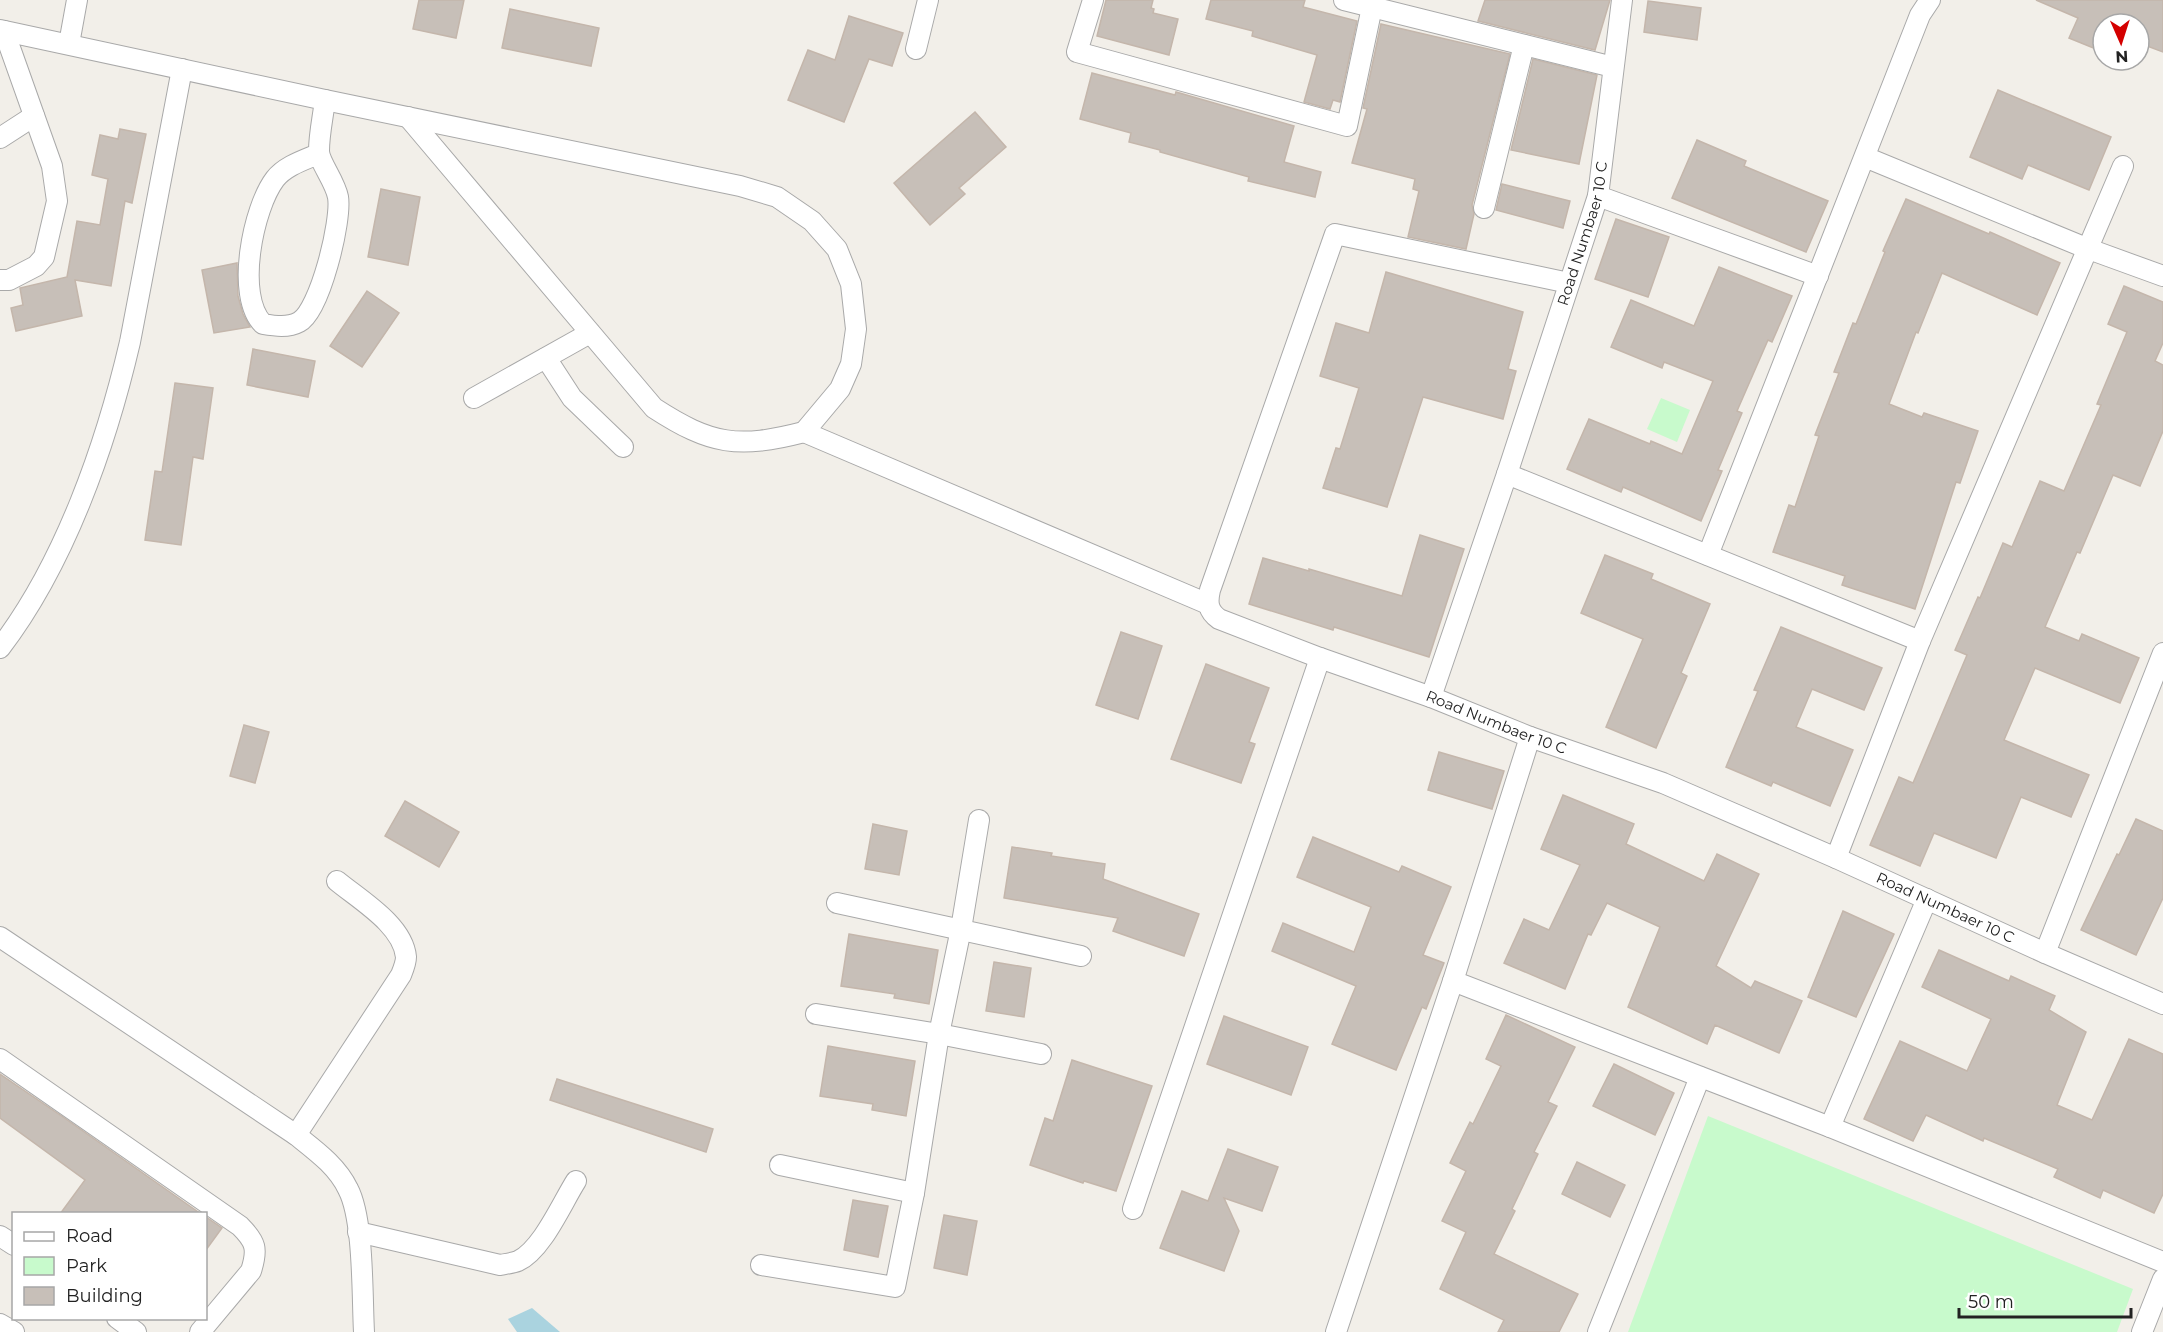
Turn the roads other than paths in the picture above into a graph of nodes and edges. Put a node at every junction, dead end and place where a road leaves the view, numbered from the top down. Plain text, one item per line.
1 (76, 0) edge
2 (928, 0) edge
3 (1093, 0) edge
4 (1344, 0) edge
5 (1622, 0) edge
6 (1930, 0) edge
7 (1372, 7) junction
8 (2, 30) edge
9 (69, 44) junction
10 (1524, 45) junction
11 (916, 50) dead end
12 (1613, 67) junction
13 (182, 69) junction
14 (325, 100) junction
15 (34, 116) junction
16 (408, 117) junction
17 (0, 138) edge
18 (318, 154) junction
19 (1865, 157) junction
20 (2122, 166) dead end
21 (1598, 196) junction
22 (1484, 208) dead end
23 (2086, 248) junction
24 (1818, 276) junction
25 (2163, 276) edge
26 (0, 280) edge
27 (1569, 283) junction
28 (590, 333) junction
29 (546, 358) junction
30 (474, 398) dead end
31 (804, 432) junction
32 (623, 447) dead end
33 (1507, 474) junction
34 (1708, 555) junction
35 (1208, 604) junction
36 (1920, 641) junction
37 (0, 648) edge
38 (2163, 653) edge
39 (1320, 658) junction
40 (1431, 697) junction
41 (1530, 738) junction
42 (979, 820) dead end
43 (1836, 858) junction
44 (336, 881) dead end
45 (1927, 899) junction
46 (837, 903) dead end
47 (960, 929) junction
48 (0, 937) edge
49 (2045, 954) junction
50 (1081, 956) dead end
51 (1454, 981) junction
52 (2163, 1004) edge
53 (816, 1014) dead end
54 (939, 1034) junction
55 (1041, 1054) dead end
56 (0, 1059) edge
57 (1700, 1077) junction
58 (1830, 1127) junction
59 (296, 1135) junction
60 (780, 1165) dead end
61 (576, 1180) dead end
62 (914, 1193) junction
63 (1133, 1209) dead end
64 (358, 1232) junction
65 (2163, 1262) edge
66 (760, 1264) dead end
67 (2163, 1279) edge
68 (120, 1320) edge
69 (0, 1324) edge
70 (14, 1332) edge
71 (136, 1332) edge
72 (200, 1332) edge
73 (364, 1332) edge
74 (1336, 1332) edge
75 (1598, 1332) edge
76 (2142, 1332) edge

1 - 9 street
2 - 11 street
3 - 7 street
4 - 7 street
5 - 12 street, Road Numbaer 10 C
6 - 19 street
7 - 10 street
8 - 9 street
8 - 15 street
9 - 13 street
10 - 12 street
10 - 22 street
12 - 21 street, Road Numbaer 10 C
13 - 14 street
13 - 37 street
14 - 16 street
14 - 18 street
15 - 17 street
15 - 26 street
16 - 28 street
16 - 31 street
18 - 18 street
19 - 23 street
19 - 24 street
20 - 23 street
21 - 24 street
21 - 27 street, Road Numbaer 10 C
23 - 25 street
23 - 36 street
24 - 34 street
27 - 33 street, Road Numbaer 10 C
27 - 35 street
28 - 29 street
28 - 31 street
29 - 30 street
29 - 32 street
31 - 35 street
33 - 34 street
33 - 40 street, Road Numbaer 10 C
34 - 36 street
35 - 39 street
36 - 43 street
38 - 49 street
39 - 40 street
39 - 63 street
40 - 41 street, Road Numbaer 10 C
41 - 43 street, Road Numbaer 10 C
41 - 51 street
42 - 47 street
43 - 45 street, Road Numbaer 10 C
44 - 59 street
45 - 49 street, Road Numbaer 10 C
45 - 58 street
46 - 47 street
47 - 50 street
47 - 54 street
48 - 59 street
49 - 52 street, Road Numbaer 10 C
51 - 57 street
51 - 74 street
53 - 54 street
54 - 55 street
54 - 62 street
56 - 72 street
57 - 58 street
57 - 75 street
58 - 65 street
59 - 64 street
60 - 62 street
61 - 64 street
62 - 66 street
64 - 73 street
67 - 76 street
68 - 71 street
69 - 70 street

